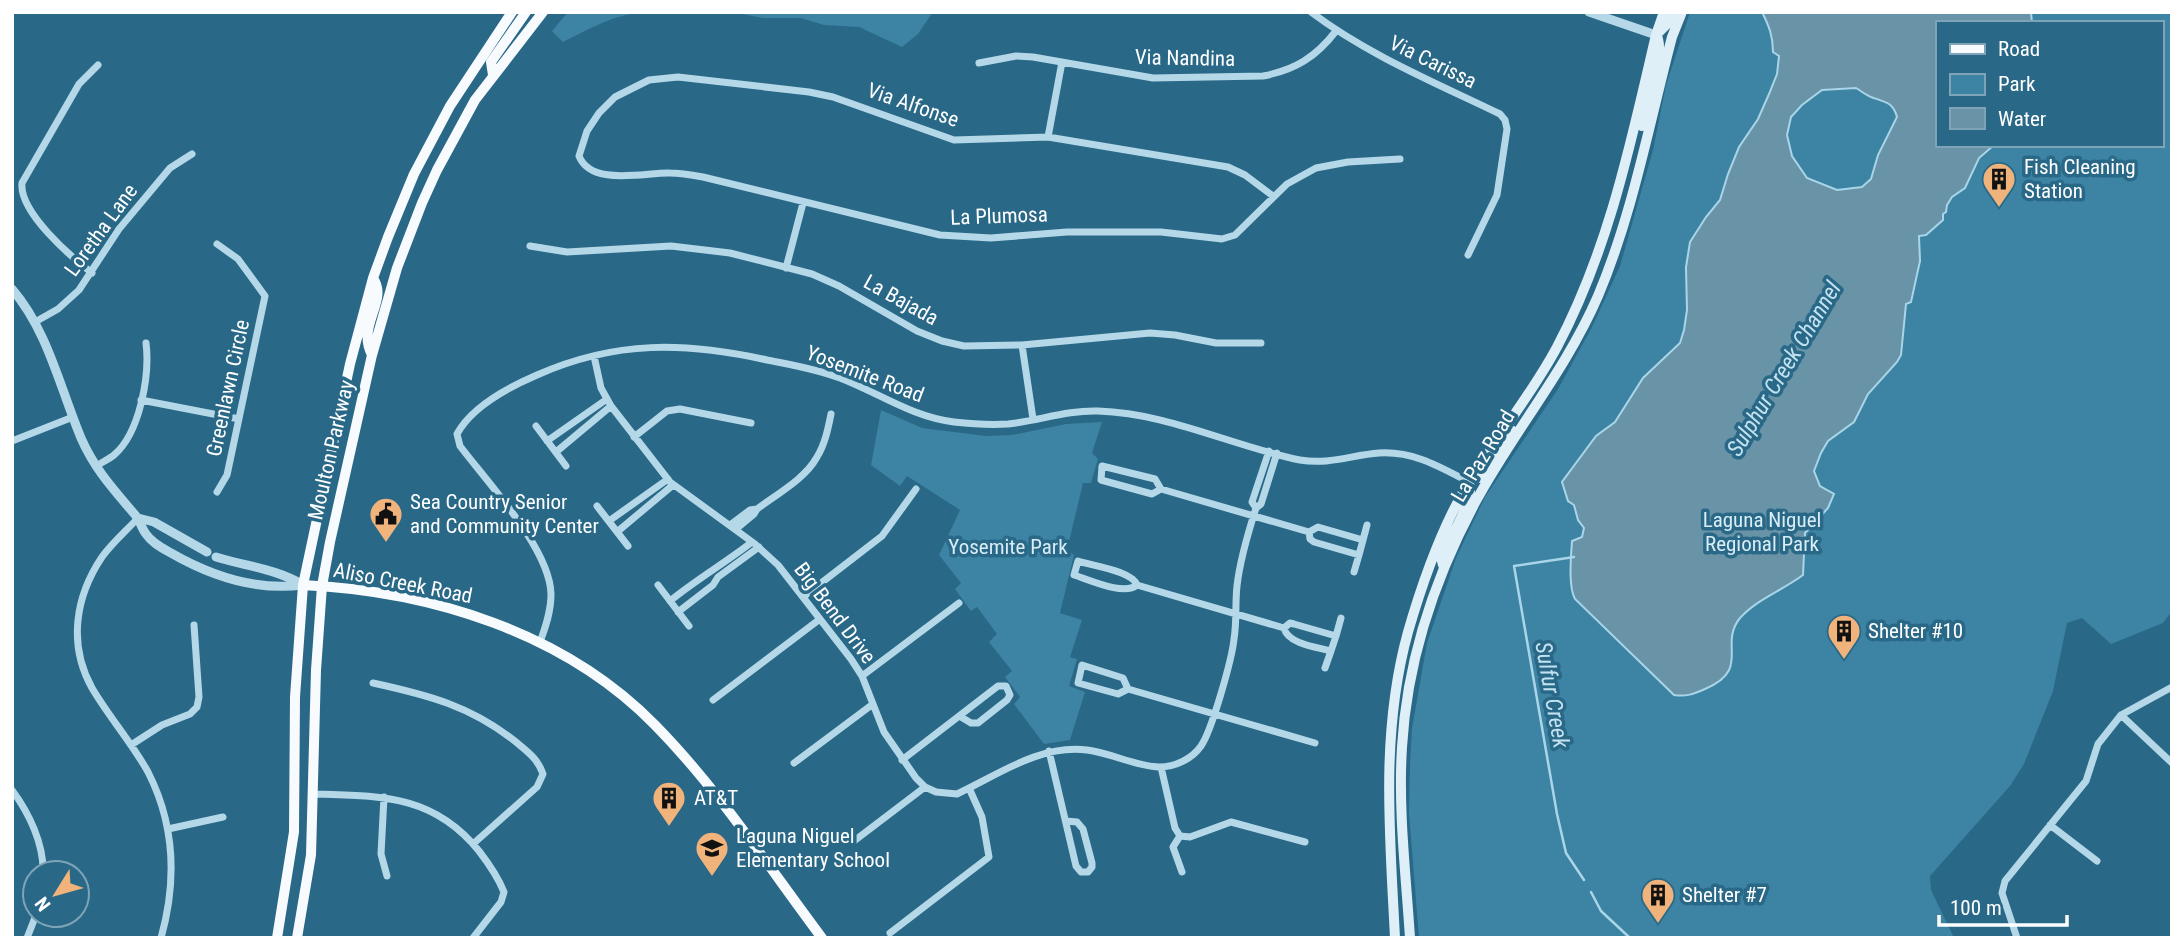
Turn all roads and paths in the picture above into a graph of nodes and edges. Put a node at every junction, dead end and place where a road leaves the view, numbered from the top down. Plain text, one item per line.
1 (513, 12) edge
2 (526, 12) edge
3 (543, 12) edge
4 (1311, 12) edge
5 (1589, 12) edge
6 (1664, 12) edge
7 (1674, 12) edge
8 (1682, 12) edge
9 (1336, 31) junction
10 (1656, 35) junction
11 (1062, 62) junction
12 (979, 63) dead end
13 (98, 65) dead end
14 (493, 75) junction
15 (1048, 138) junction
16 (1645, 142) junction
17 (192, 154) dead end
18 (1400, 159) dead end
19 (582, 162) joint
20 (1273, 196) junction
21 (803, 203) junction
22 (217, 244) dead end
23 (530, 246) dead end
24 (1468, 255) dead end
25 (786, 268) junction
26 (92, 273) junction
27 (373, 278) junction
28 (12, 289) edge
29 (35, 323) junction
30 (146, 343) dead end
31 (1261, 343) dead end
32 (1022, 345) junction
33 (372, 355) junction
34 (594, 356) junction
35 (141, 400) junction
36 (609, 402) junction
37 (831, 414) dead end
38 (73, 417) junction
39 (239, 419) junction
40 (1033, 419) junction
41 (583, 422) junction
42 (751, 424) dead end
43 (536, 426) dead end
44 (1524, 426) junction
45 (634, 437) junction
46 (547, 440) junction
47 (12, 441) edge
48 (556, 452) junction
49 (1273, 452) junction
50 (96, 466) junction
51 (566, 466) dead end
52 (671, 482) junction
53 (1469, 482) junction
54 (916, 489) dead end
55 (1161, 489) junction
56 (218, 492) dead end
57 (646, 495) junction
58 (652, 502) junction
59 (597, 506) dead end
60 (1254, 512) junction
61 (138, 518) junction
62 (609, 521) junction
63 (1367, 525) dead end
64 (733, 527) junction
65 (617, 532) junction
66 (1309, 532) junction
67 (1363, 540) junction
68 (756, 544) junction
69 (628, 546) dead end
70 (1359, 555) junction
71 (1444, 568) junction
72 (1354, 572) dead end
73 (716, 574) junction
74 (303, 585) junction
75 (658, 585) dead end
76 (322, 586) junction
77 (1137, 586) junction
78 (803, 597) junction
79 (670, 601) junction
80 (959, 603) dead end
81 (678, 612) junction
82 (1236, 615) junction
83 (1341, 618) dead end
84 (820, 619) junction
85 (194, 625) dead end
86 (689, 626) dead end
87 (1284, 628) junction
88 (1336, 636) junction
89 (540, 642) junction
90 (1331, 651) junction
91 (1325, 668) dead end
92 (862, 676) junction
93 (373, 682) dead end
94 (2172, 687) edge
95 (1128, 689) junction
96 (713, 700) dead end
97 (873, 704) junction
98 (1214, 714) junction
99 (2120, 715) junction
100 (961, 717) junction
101 (1315, 743) dead end
102 (131, 745) junction
103 (1049, 751) junction
104 (902, 760) junction
105 (794, 763) dead end
106 (2172, 763) edge
107 (1161, 767) junction
108 (925, 787) junction
109 (969, 788) junction
110 (12, 790) edge
111 (313, 794) junction
112 (384, 797) junction
113 (223, 817) dead end
114 (1066, 821) junction
115 (2050, 825) junction
116 (168, 829) junction
117 (1180, 836) junction
118 (854, 841) dead end
119 (1304, 842) dead end
120 (473, 844) junction
121 (40, 859) edge
122 (2097, 861) dead end
123 (1182, 872) dead end
124 (387, 876) dead end
125 (890, 933) dead end
126 (820, 937) edge
127 (160, 938) edge
128 (277, 938) edge
129 (297, 938) edge
130 (472, 938) edge
131 (1395, 938) edge
132 (1410, 938) edge
133 (2017, 938) edge

1 - 27 main road, Moulton Parkway
2 - 14 main road
3 - 14 main road, Moulton Parkway
4 - 9 street, Via Carissa
5 - 10 street
6 - 10 main road, La Paz Road
7 - 10 main road
8 - 16 main road, La Paz Road
9 - 11 street, Via Nandina
9 - 24 street, Via Carissa
10 - 16 main road
10 - 53 main road, La Paz Road
11 - 12 street, Via Nandina
11 - 15 street
13 - 26 street
14 - 33 main road, Moulton Parkway
15 - 19 street, Via Alfonse
15 - 20 street, Via Alfonse
16 - 44 main road, La Paz Road
17 - 26 street, Loretha Lane
18 - 20 street, La Plumosa
19 - 21 street, La Plumosa
20 - 21 street, La Plumosa
21 - 25 street
22 - 39 street, Greenlawn Circle
23 - 25 street, La Bajada
25 - 32 street, La Bajada
26 - 29 street, Loretha Lane
27 - 33 main road
27 - 74 main road, Moulton Parkway
28 - 29 street, Aliso Creek Road
29 - 38 street, Aliso Creek Road
30 - 35 street
31 - 32 street, La Bajada
32 - 40 street
33 - 76 main road, Moulton Parkway
34 - 36 street, Big Bend Drive
34 - 40 street, Yosemite Road
34 - 89 street, Yosemite Road
35 - 39 street
35 - 50 street
36 - 41 street
36 - 45 street, Big Bend Drive
37 - 64 street
38 - 47 street
38 - 50 street, Aliso Creek Road
39 - 56 street, Greenlawn Circle
40 - 49 street, Yosemite Road
41 - 46 street
41 - 48 street
42 - 45 street
43 - 46 street
44 - 53 main road
44 - 71 main road, La Paz Road
45 - 52 street, Big Bend Drive
46 - 48 street
48 - 51 street
49 - 53 street, Yosemite Road
49 - 60 street
50 - 61 street, Aliso Creek Road
52 - 57 street
52 - 58 street
52 - 64 street, Big Bend Drive
53 - 71 main road
53 - 131 main road, La Paz Road
54 - 78 street
55 - 55 street
55 - 60 street
57 - 58 street
57 - 62 street
58 - 65 street
59 - 62 street
60 - 66 street
60 - 82 street
61 - 74 street, Aliso Creek Road
61 - 74 street, Aliso Creek Road
61 - 102 street
62 - 65 street
63 - 67 street
64 - 68 street, Big Bend Drive
65 - 69 street
66 - 67 street
66 - 70 street
67 - 70 street
68 - 73 street
68 - 78 street, Big Bend Drive
70 - 72 street
71 - 132 main road, La Paz Road
73 - 79 street
73 - 81 street
74 - 76 main road, Aliso Creek Road
74 - 128 main road, Moulton Parkway
75 - 79 street
76 - 89 main road, Aliso Creek Road
76 - 111 main road, Moulton Parkway
77 - 77 street
77 - 82 street
78 - 84 street, Big Bend Drive
79 - 81 street
80 - 92 street
81 - 86 street
82 - 87 street
82 - 98 street
83 - 88 street
84 - 92 street, Big Bend Drive
84 - 96 street
85 - 102 street
87 - 88 street
87 - 90 street
88 - 90 street
89 - 126 main road, Aliso Creek Road
90 - 91 street
92 - 97 street, Big Bend Drive
93 - 120 street
94 - 99 street
95 - 95 street
95 - 98 street
97 - 104 street, Big Bend Drive
97 - 105 street
98 - 101 street
98 - 107 street
99 - 106 street
99 - 115 street
100 - 100 street
100 - 104 street
102 - 116 street
103 - 107 street
103 - 109 street
103 - 114 street
104 - 108 street, Big Bend Drive
107 - 117 street
108 - 109 street
108 - 118 street
109 - 125 street
110 - 121 street
111 - 112 street
111 - 129 main road, Moulton Parkway
112 - 120 street
112 - 124 street
113 - 116 street
114 - 114 street
115 - 122 street
115 - 133 street
116 - 127 street
117 - 119 street
117 - 123 street
120 - 130 street

